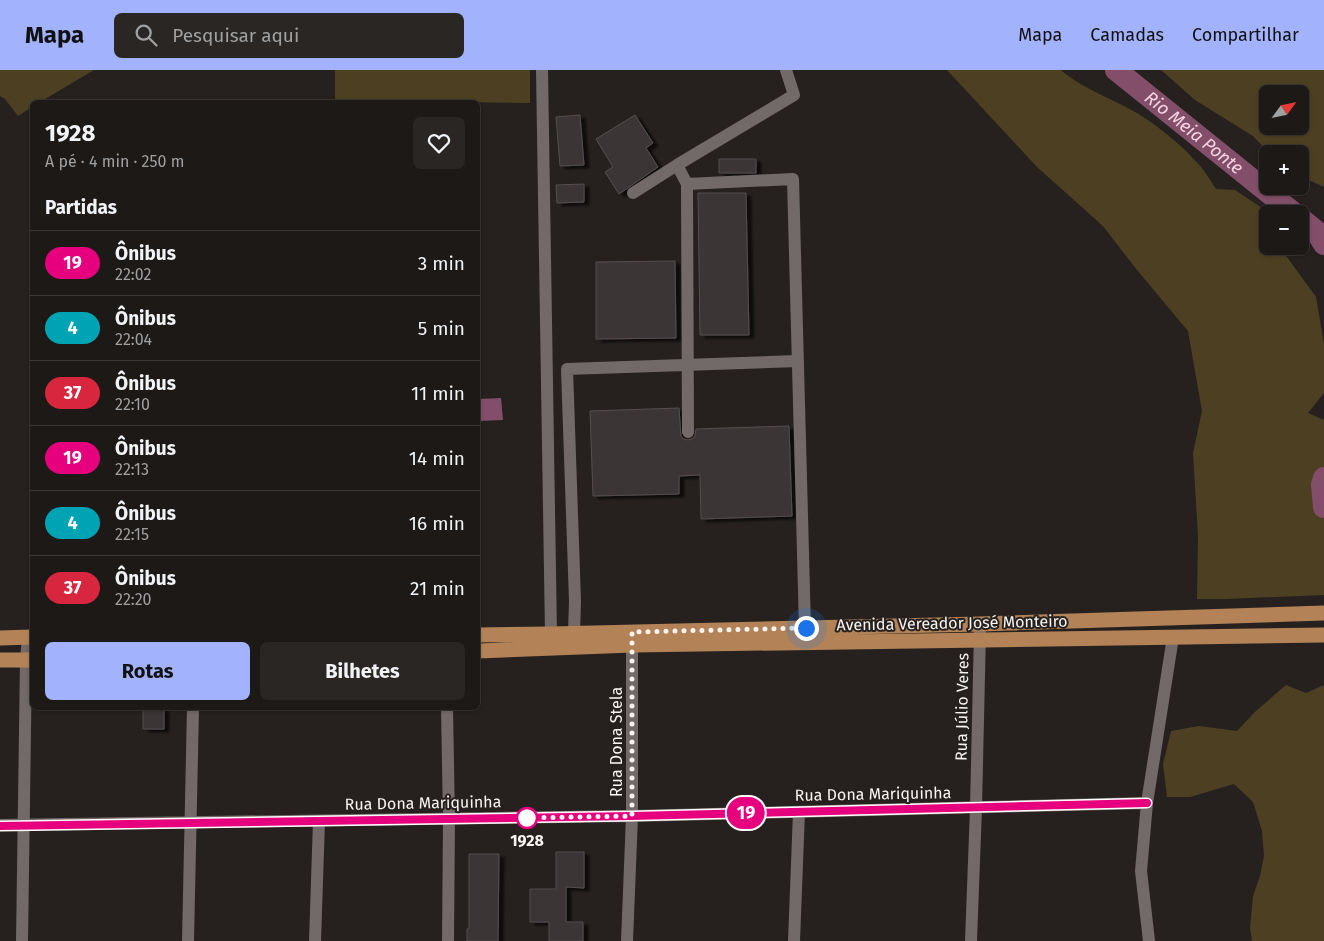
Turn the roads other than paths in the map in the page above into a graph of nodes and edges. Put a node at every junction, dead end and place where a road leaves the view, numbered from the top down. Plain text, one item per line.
1 (542, 70) edge
2 (786, 70) edge
3 (676, 165) junction
4 (686, 184) junction
5 (633, 193) dead end
6 (798, 361) junction
7 (688, 365) junction
8 (688, 432) dead end
9 (1324, 613) edge
10 (980, 624) junction
11 (806, 628) junction
12 (574, 633) junction
13 (480, 634) edge
14 (551, 634) junction
15 (1324, 635) edge
16 (30, 637) edge
17 (1173, 637) junction
18 (0, 638) edge
19 (632, 639) junction
20 (980, 640) junction
21 (480, 651) edge
22 (0, 660) edge
23 (29, 660) edge
24 (193, 710) edge
25 (448, 710) edge
26 (1147, 803) junction
27 (976, 808) junction
28 (800, 812) junction
29 (632, 816) junction
30 (449, 819) junction
31 (319, 821) junction
32 (191, 823) junction
33 (0, 826) edge
34 (24, 826) junction
35 (22, 941) edge
36 (188, 941) edge
37 (315, 941) edge
38 (448, 941) edge
39 (626, 941) edge
40 (794, 941) edge
41 (971, 941) edge
42 (1149, 941) edge

1 - 14 street
2 - 3 street
3 - 4 street
3 - 5 street
4 - 6 street
4 - 7 street
6 - 7 street
6 - 11 street
7 - 8 street
7 - 12 street
9 - 10 main road, Avenida Vereador José Monteiro
10 - 11 main road, Avenida Vereador José Monteiro
10 - 20 street, Rua Júlio Veres
11 - 19 main road, Avenida Vereador José Monteiro
12 - 14 main road, Avenida Vereador José Monteiro
12 - 19 main road, Avenida Vereador José Monteiro
13 - 14 main road, Avenida Vereador José Monteiro
15 - 17 main road, Avenida Vereador José Monteiro
16 - 18 main road
16 - 23 street
17 - 20 main road, Avenida Vereador José Monteiro
17 - 26 street
19 - 20 main road, Avenida Vereador José Monteiro
19 - 21 main road, Avenida Vereador José Monteiro
19 - 29 street, Rua Dona Stela
20 - 27 street, Rua Júlio Veres
22 - 23 main road
23 - 34 street
24 - 32 street
25 - 30 street
26 - 27 street, Rua Dona Mariquinha
26 - 42 street
27 - 28 street, Rua Dona Mariquinha
27 - 41 street, Rua Júlio Veres
28 - 29 street, Rua Dona Mariquinha
28 - 40 street
29 - 30 street, Rua Dona Mariquinha
29 - 39 street, Rua Dona Stela
30 - 31 street, Rua Dona Mariquinha
30 - 38 street
31 - 32 street, Rua Dona Mariquinha
31 - 37 street
32 - 34 street, Rua Dona Mariquinha
32 - 36 street
33 - 34 street, Rua Dona Mariquinha
34 - 35 street

